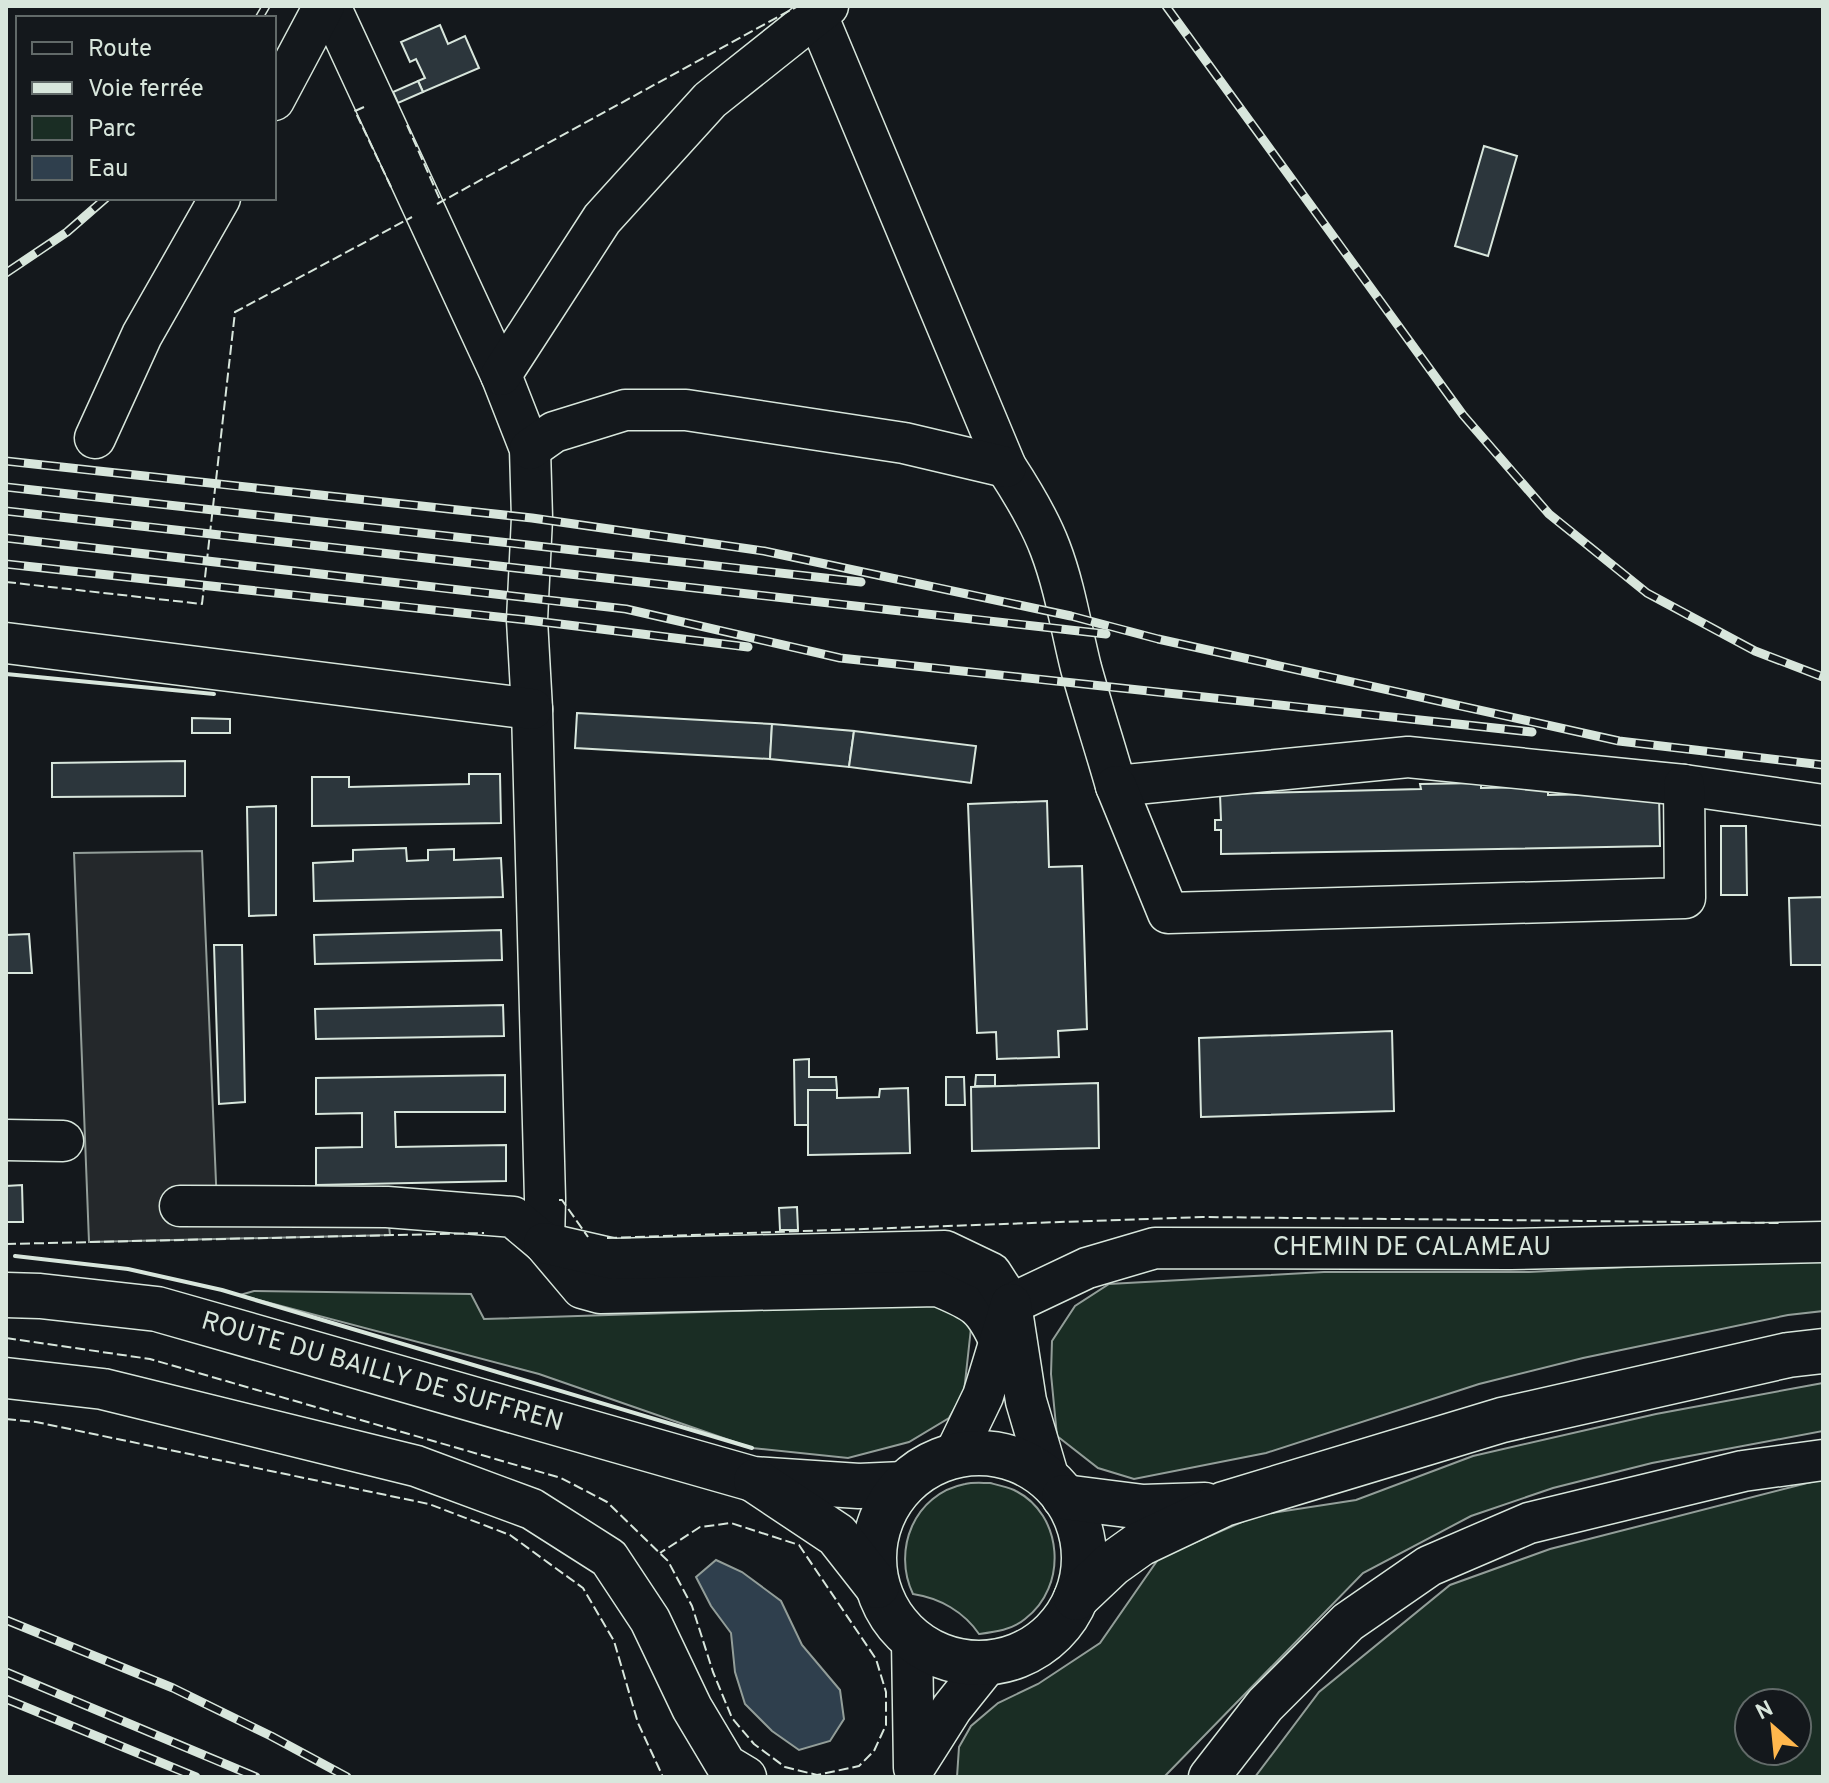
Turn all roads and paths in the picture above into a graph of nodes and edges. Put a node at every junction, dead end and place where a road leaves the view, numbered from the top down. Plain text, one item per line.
1 (327, 6) edge
2 (823, 11) edge
3 (276, 96) edge
4 (219, 200) edge
5 (501, 375) junction
6 (95, 438) dead end
7 (530, 449) junction
8 (1006, 467) junction
9 (6, 643) edge
10 (532, 709) junction
11 (1684, 785) junction
12 (1116, 786) junction
13 (1823, 805) edge
14 (6, 1140) edge
15 (63, 1141) dead end
16 (180, 1206) dead end
17 (1823, 1242) edge
18 (544, 1243) junction
19 (6, 1295) edge
20 (1011, 1304) junction
21 (1000, 1342) junction
22 (1823, 1351) edge
23 (6, 1378) edge
24 (954, 1456) junction
25 (1823, 1460) edge
26 (753, 1479) junction
27 (904, 1484) junction
28 (1056, 1488) junction
29 (1224, 1504) junction
30 (877, 1586) junction
31 (1076, 1598) junction
32 (912, 1641) junction
33 (988, 1663) junction
34 (911, 1773) edge
35 (746, 1777) edge
36 (1209, 1777) edge

1 - 3 street
1 - 5 street
2 - 5 street
2 - 8 street
4 - 6 street
5 - 7 street
7 - 8 street
7 - 10 street
8 - 12 street
9 - 10 street
10 - 18 street
11 - 12 street
11 - 12 street
11 - 13 street
14 - 15 street
16 - 18 street
17 - 20 street, CHEMIN DE CALAMEAU
18 - 20 street
18 - 21 street
19 - 26 main road, ROUTE DU BAILLY DE SUFFREN
20 - 21 street
20 - 28 street
21 - 24 street
22 - 29 main road
23 - 35 street
24 - 27 main road
24 - 28 main road
25 - 36 street
26 - 27 main road, ROUTE DU BAILLY DE SUFFREN
26 - 30 main road, ROUTE DU BAILLY DE SUFFREN
27 - 30 main road
28 - 29 main road
28 - 31 main road
29 - 31 main road
30 - 32 main road
31 - 33 main road
32 - 33 main road
32 - 34 street
33 - 34 street

